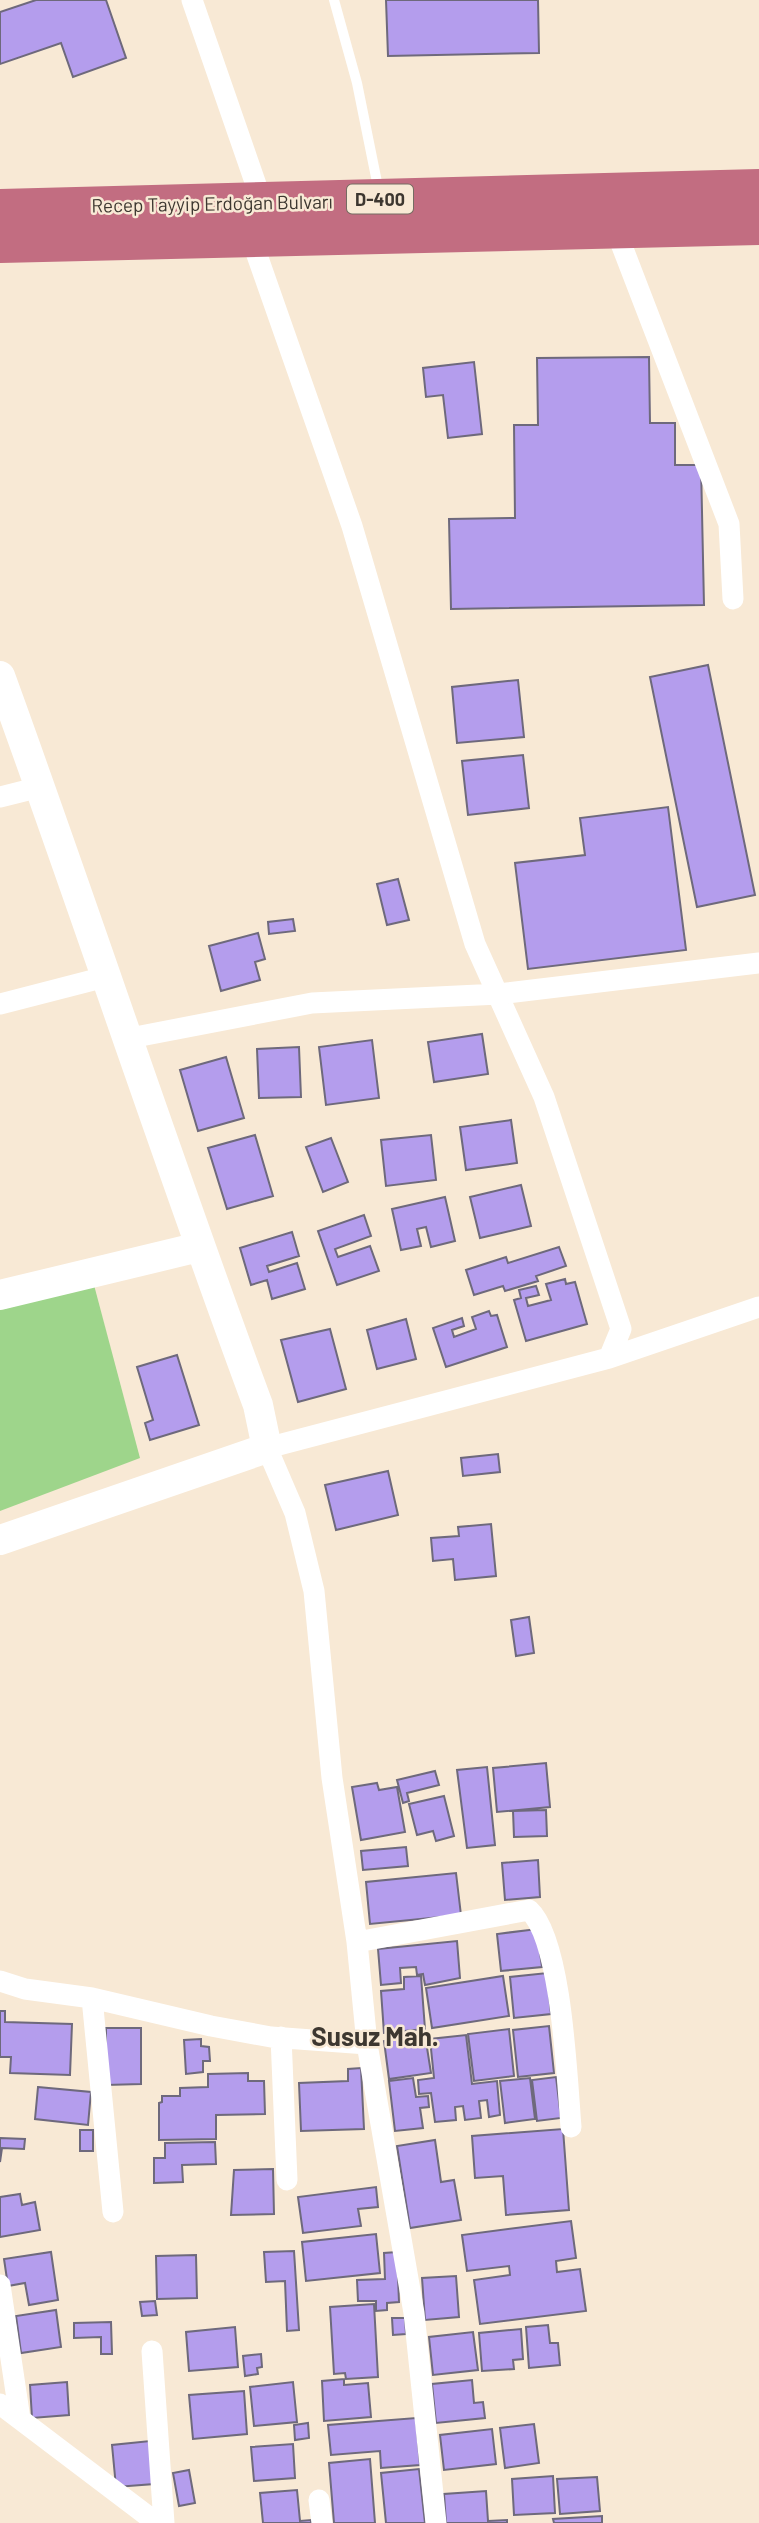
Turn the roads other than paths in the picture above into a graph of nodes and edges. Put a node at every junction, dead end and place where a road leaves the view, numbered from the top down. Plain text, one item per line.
1 (192, 0) edge
2 (334, 0) edge
3 (759, 188) edge
4 (380, 198) junction
5 (262, 202) junction
6 (0, 208) edge
7 (759, 226) edge
8 (615, 229) junction
9 (251, 238) junction
10 (0, 244) edge
11 (733, 599) dead end
12 (1, 684) edge
13 (40, 787) junction
14 (0, 797) edge
15 (759, 963) edge
16 (105, 977) junction
17 (499, 994) junction
18 (0, 1004) edge
19 (125, 1039) junction
20 (199, 1247) junction
21 (0, 1295) edge
22 (759, 1307) edge
23 (609, 1359) junction
24 (268, 1448) junction
25 (0, 1540) edge
26 (357, 1942) junction
27 (0, 1980) edge
28 (92, 1998) junction
29 (281, 2037) junction
30 (367, 2044) junction
31 (570, 2127) dead end
32 (288, 2180) dead end
33 (113, 2212) dead end
34 (0, 2285) edge
35 (152, 2351) dead end
36 (0, 2404) edge
37 (19, 2419) junction
38 (319, 2500) dead end
39 (157, 2523) edge
40 (164, 2523) edge
41 (322, 2523) edge
42 (436, 2523) edge

1 - 5 street
2 - 4 lane
3 - 4 highway, Recep Tayyip Erdoğan Bulvarı / D-400
4 - 5 highway, Recep Tayyip Erdoğan Bulvarı / D-400
5 - 6 highway, Recep Tayyip Erdoğan Bulvarı / D-400
7 - 8 highway, Recep Tayyip Erdoğan Bulvarı / D-400
8 - 9 highway, Recep Tayyip Erdoğan Bulvarı / D-400
8 - 11 street
9 - 10 highway, Recep Tayyip Erdoğan Bulvarı / D-400
9 - 17 street
12 - 13 street
13 - 14 street
13 - 16 street
15 - 17 street
16 - 18 street
16 - 19 street
17 - 19 street
17 - 23 street
19 - 20 street
20 - 21 street
20 - 24 street
22 - 23 street
23 - 24 street
24 - 25 street
24 - 26 street
26 - 30 street
26 - 31 street
27 - 28 street
28 - 29 street
28 - 33 street
29 - 30 street
29 - 32 street
30 - 42 street
34 - 37 street
35 - 40 street
36 - 37 street
37 - 39 street
38 - 41 street

